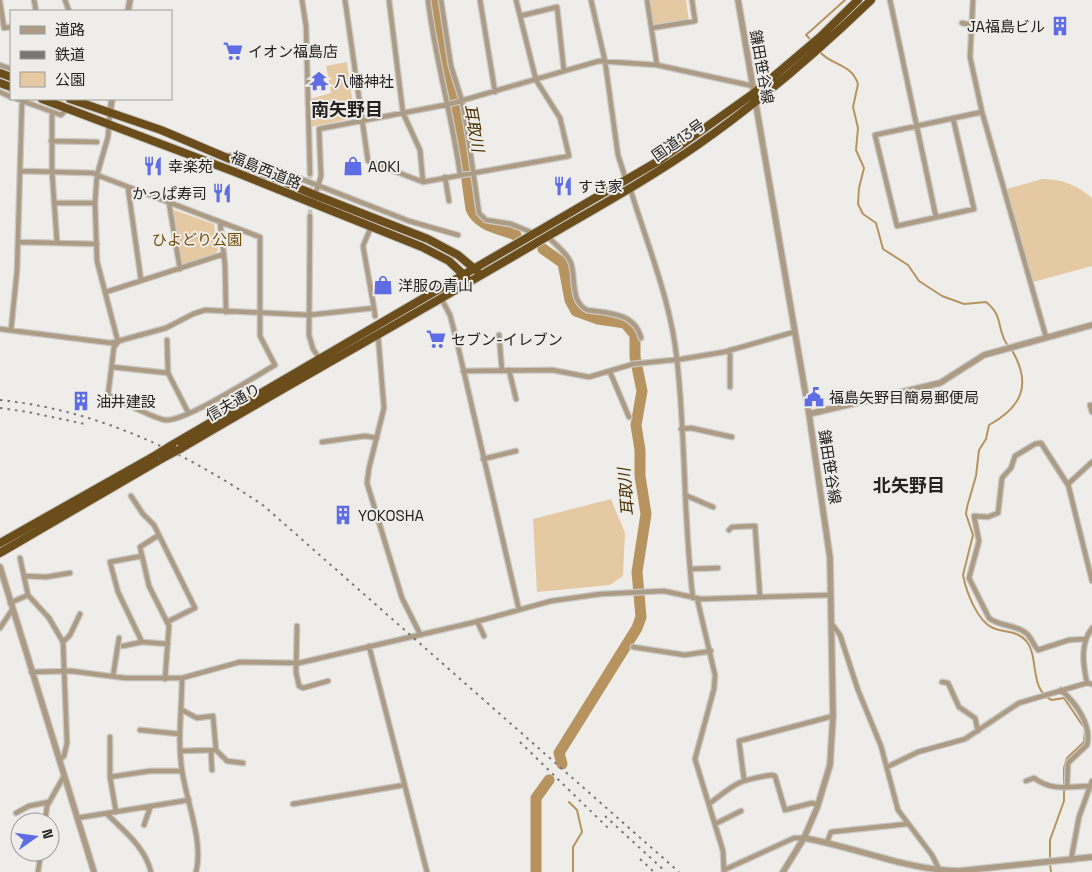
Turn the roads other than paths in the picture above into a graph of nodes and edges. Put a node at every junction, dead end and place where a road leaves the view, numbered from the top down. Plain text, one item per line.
1 (67, 0) edge
2 (302, 0) edge
3 (345, 0) edge
4 (389, 0) edge
5 (428, 0) edge
6 (441, 0) edge
7 (480, 0) edge
8 (516, 0) edge
9 (592, 0) edge
10 (647, 0) edge
11 (692, 0) edge
12 (738, 0) edge
13 (858, 0) edge
14 (871, 0) edge
15 (890, 0) edge
16 (973, 0) edge
17 (0, 2) edge
18 (68, 9) edge
19 (520, 16) junction
20 (962, 23) dead end
21 (972, 25) junction
22 (2, 28) edge
23 (652, 28) junction
24 (605, 61) junction
25 (657, 65) junction
26 (564, 71) junction
27 (536, 80) junction
28 (495, 92) junction
29 (754, 93) junction
30 (19, 100) edge
31 (45, 100) edge
32 (73, 100) edge
33 (112, 100) edge
34 (460, 102) junction
35 (449, 105) junction
36 (68, 108) junction
37 (52, 112) junction
38 (110, 112) junction
39 (982, 112) junction
40 (403, 113) junction
41 (953, 118) junction
42 (361, 121) junction
43 (109, 124) junction
44 (916, 126) junction
45 (52, 141) junction
46 (98, 142) dead end
47 (222, 156) junction
48 (20, 172) junction
49 (52, 172) junction
50 (471, 172) junction
51 (310, 174) tunnel mouth
52 (462, 174) junction
53 (97, 175) junction
54 (445, 177) junction
55 (626, 181) junction
56 (423, 182) junction
57 (319, 184) junction
58 (128, 188) junction
59 (630, 188) junction
60 (315, 195) junction
61 (449, 201) dead end
62 (54, 203) junction
63 (95, 203) junction
64 (169, 203) junction
65 (310, 216) tunnel mouth
66 (936, 217) junction
67 (409, 221) junction
68 (220, 222) junction
69 (371, 227) junction
70 (404, 230) junction
71 (533, 233) junction
72 (458, 235) dead end
73 (548, 237) junction
74 (18, 242) junction
75 (57, 242) junction
76 (97, 244) junction
77 (224, 254) junction
78 (474, 267) junction
79 (180, 268) junction
80 (463, 273) junction
81 (481, 276) junction
82 (142, 280) junction
83 (471, 282) junction
84 (106, 292) junction
85 (442, 300) junction
86 (374, 308) junction
87 (226, 312) junction
88 (259, 313) junction
89 (309, 315) junction
90 (375, 316) dead end
91 (1092, 325) edge
92 (0, 329) edge
93 (11, 330) junction
94 (794, 332) junction
95 (499, 334) dead end
96 (378, 335) junction
97 (1046, 337) junction
98 (641, 338) dead end
99 (168, 340) dead end
100 (118, 342) junction
101 (730, 350) junction
102 (319, 359) junction
103 (677, 360) junction
104 (112, 367) junction
105 (324, 367) junction
106 (509, 370) junction
107 (464, 371) junction
108 (502, 371) junction
109 (610, 372) junction
110 (168, 373) junction
111 (730, 387) dead end
112 (516, 399) dead end
113 (1090, 405) dead end
114 (188, 412) junction
115 (1092, 412) edge
116 (809, 414) junction
117 (629, 417) dead end
118 (681, 429) junction
119 (732, 437) dead end
120 (377, 438) junction
121 (322, 442) dead end
122 (516, 451) dead end
123 (160, 456) junction
124 (483, 459) junction
125 (1092, 462) edge
126 (1068, 486) junction
127 (685, 495) junction
128 (131, 496) dead end
129 (713, 507) dead end
130 (729, 530) dead end
131 (159, 535) junction
132 (0, 543) edge
133 (0, 553) edge
134 (142, 556) junction
135 (20, 558) dead end
136 (0, 567) edge
137 (718, 568) dead end
138 (690, 569) junction
139 (70, 573) dead end
140 (25, 576) junction
141 (1092, 581) edge
142 (830, 595) junction
143 (28, 596) junction
144 (760, 597) junction
145 (695, 598) junction
146 (10, 603) junction
147 (12, 610) junction
148 (519, 610) junction
149 (80, 614) dead end
150 (476, 621) junction
151 (167, 622) junction
152 (831, 623) junction
153 (297, 626) dead end
154 (0, 628) edge
155 (1092, 628) edge
156 (420, 634) junction
157 (484, 636) dead end
158 (119, 638) dead end
159 (1085, 639) junction
160 (63, 642) junction
161 (142, 642) junction
162 (168, 644) junction
163 (123, 646) dead end
164 (369, 646) junction
165 (633, 647) dead end
166 (711, 651) junction
167 (296, 663) junction
168 (65, 671) junction
169 (31, 672) junction
170 (112, 676) junction
171 (182, 678) junction
172 (165, 679) junction
173 (328, 681) dead end
174 (942, 682) dead end
175 (1089, 684) edge
176 (1061, 690) junction
177 (182, 710) junction
178 (832, 716) junction
179 (140, 730) dead end
180 (978, 731) junction
181 (180, 734) junction
182 (110, 737) dead end
183 (180, 751) junction
184 (214, 751) junction
185 (59, 760) junction
186 (243, 763) dead end
187 (887, 767) junction
188 (182, 770) junction
189 (212, 770) dead end
190 (64, 776) junction
191 (110, 777) junction
192 (744, 779) junction
193 (1026, 781) dead end
194 (1091, 784) edge
195 (404, 785) junction
196 (1065, 787) junction
197 (189, 800) junction
198 (49, 802) junction
199 (293, 804) dead end
200 (709, 804) junction
201 (818, 805) junction
202 (150, 808) junction
203 (741, 811) dead end
204 (18, 812) edge
205 (47, 812) edge
206 (116, 812) junction
207 (107, 814) junction
208 (77, 818) junction
209 (715, 824) junction
210 (907, 824) junction
211 (144, 825) dead end
212 (804, 838) junction
213 (827, 842) junction
214 (1092, 857) edge
215 (1071, 860) junction
216 (724, 871) edge
217 (940, 871) junction
218 (94, 872) edge
219 (151, 872) edge
220 (196, 872) edge
221 (427, 872) edge
222 (783, 872) edge

1 - 18 street
2 - 51 street
3 - 42 street
4 - 40 street
5 - 35 street
6 - 34 street
7 - 28 street
8 - 19 street
9 - 24 street
10 - 23 street
11 - 23 street
12 - 29 street, 鎌田笹谷線
13 - 29 highway, 国道13号
14 - 29 highway, 国道13号
15 - 44 street
16 - 21 street
17 - 22 street
19 - 26 street
19 - 27 street
20 - 21 street
21 - 39 street
23 - 25 street
24 - 25 street
24 - 26 street
24 - 55 street
25 - 29 street
26 - 27 street
27 - 28 street
27 - 50 street
28 - 34 street
29 - 55 highway, 国道13号
29 - 59 highway, 国道13号
29 - 94 street, 鎌田笹谷線
30 - 37 street
30 - 48 street
31 - 36 highway, 福島西道路
32 - 38 highway, 福島西道路
33 - 38 street
34 - 35 street
34 - 50 street
35 - 40 street
35 - 52 street
36 - 37 street
36 - 43 highway, 福島西道路
37 - 45 street
38 - 43 street
38 - 47 highway, 福島西道路
39 - 41 street
39 - 97 street
40 - 42 street
40 - 56 street
41 - 44 street
41 - 66 street
42 - 56 street
42 - 57 street
43 - 53 street
43 - 69 highway, 福島西道路
44 - 66 street
44 - 66 street
45 - 46 street
45 - 49 street
47 - 57 street
47 - 60 highway, 福島西道路
48 - 49 street
48 - 74 street
49 - 53 street
49 - 62 street
50 - 52 street
50 - 71 street
52 - 54 street
53 - 58 street
53 - 63 street
54 - 56 street
54 - 61 street
55 - 71 highway, 国道13号
57 - 60 street
57 - 67 street
58 - 64 street
58 - 82 street
59 - 73 highway, 国道13号
59 - 103 street
60 - 70 highway, 福島西道路
62 - 63 street
62 - 75 street
63 - 76 street
64 - 68 street
64 - 79 street
65 - 89 street
67 - 70 street
67 - 72 street
68 - 77 street
68 - 88 street
69 - 80 highway, 福島西道路
69 - 86 street
70 - 78 highway, 福島西道路
71 - 78 highway, 国道13号
73 - 81 highway, 国道13号
73 - 98 street
74 - 75 street
74 - 93 street
75 - 76 street
76 - 84 street
77 - 79 street
77 - 87 street
78 - 80 highway, 信夫通り
78 - 81 highway, 福島西道路
79 - 82 street
80 - 83 highway, 福島西道路
80 - 102 highway, 信夫通り
81 - 83 highway, 信夫通り
82 - 84 street
83 - 85 highway, 信夫通り
84 - 100 street
85 - 96 highway, 信夫通り
85 - 107 street
86 - 89 street
86 - 90 street
87 - 88 street
87 - 100 street
88 - 89 street
88 - 114 street
89 - 102 street
91 - 97 street
92 - 93 street
93 - 100 street
94 - 101 street
94 - 116 street, 鎌田笹谷線
95 - 108 street
96 - 105 highway, 信夫通り
96 - 120 street
97 - 116 street
99 - 110 street
100 - 104 street
101 - 103 street
101 - 111 street
102 - 105 street
102 - 123 highway, 信夫通り, bridge
103 - 109 street
103 - 118 street
104 - 110 street
104 - 114 street
105 - 123 highway, 信夫通り, bridge
106 - 108 street
106 - 109 street
106 - 112 street
107 - 108 street
107 - 124 street
109 - 117 street
110 - 114 street
113 - 115 street
116 - 142 street, 鎌田笹谷線
118 - 119 street
118 - 127 street
120 - 121 street
120 - 156 street
122 - 124 street
123 - 132 highway, 信夫通り
123 - 133 highway, 信夫通り
124 - 148 street
125 - 126 street
126 - 141 street
126 - 159 street
127 - 129 street
127 - 138 street
128 - 131 street
130 - 144 street
131 - 134 street
131 - 151 street
134 - 151 street
134 - 161 street
135 - 140 street
136 - 146 street
137 - 138 street
138 - 145 street
139 - 140 street
140 - 143 street
142 - 144 street
142 - 152 street, 鎌田笹谷線
143 - 146 street
143 - 160 street
144 - 145 street
145 - 148 street
145 - 166 street
146 - 147 street
147 - 154 street
147 - 169 street
148 - 150 street
149 - 160 street
150 - 156 street
150 - 157 street
151 - 162 street
152 - 178 street, 鎌田笹谷線
152 - 187 street
153 - 167 street
155 - 159 street
156 - 164 street
158 - 170 street
159 - 175 street
160 - 168 street
161 - 162 street
161 - 163 street
162 - 172 street
164 - 167 street
164 - 195 street
165 - 166 street
166 - 200 street
167 - 171 street
167 - 173 street
168 - 169 street
168 - 170 street
168 - 185 street
169 - 185 street
170 - 172 street
171 - 172 street
171 - 177 street
174 - 180 street
175 - 176 street
176 - 180 street
176 - 196 street
177 - 181 street
177 - 184 street
178 - 192 street
178 - 201 street, 鎌田笹谷線
179 - 181 street
180 - 187 street
181 - 183 street
182 - 191 street
183 - 184 street
183 - 188 street
184 - 186 street
184 - 189 street
185 - 190 street
187 - 210 street
188 - 191 street
188 - 197 street
190 - 198 street
190 - 208 street
191 - 206 street
192 - 200 street
192 - 201 street
193 - 196 street
194 - 196 street
194 - 215 street
195 - 199 street
195 - 221 street
197 - 202 street
197 - 220 street
198 - 204 street
198 - 205 street
200 - 209 street
201 - 212 street, 鎌田笹谷線
202 - 206 street
202 - 211 street
203 - 209 street
206 - 207 street
207 - 208 street
207 - 219 street
208 - 218 street
209 - 216 street
210 - 213 street
210 - 217 street
212 - 213 street
212 - 216 street
212 - 222 street, 鎌田笹谷線
213 - 217 street
214 - 215 street
215 - 217 street

